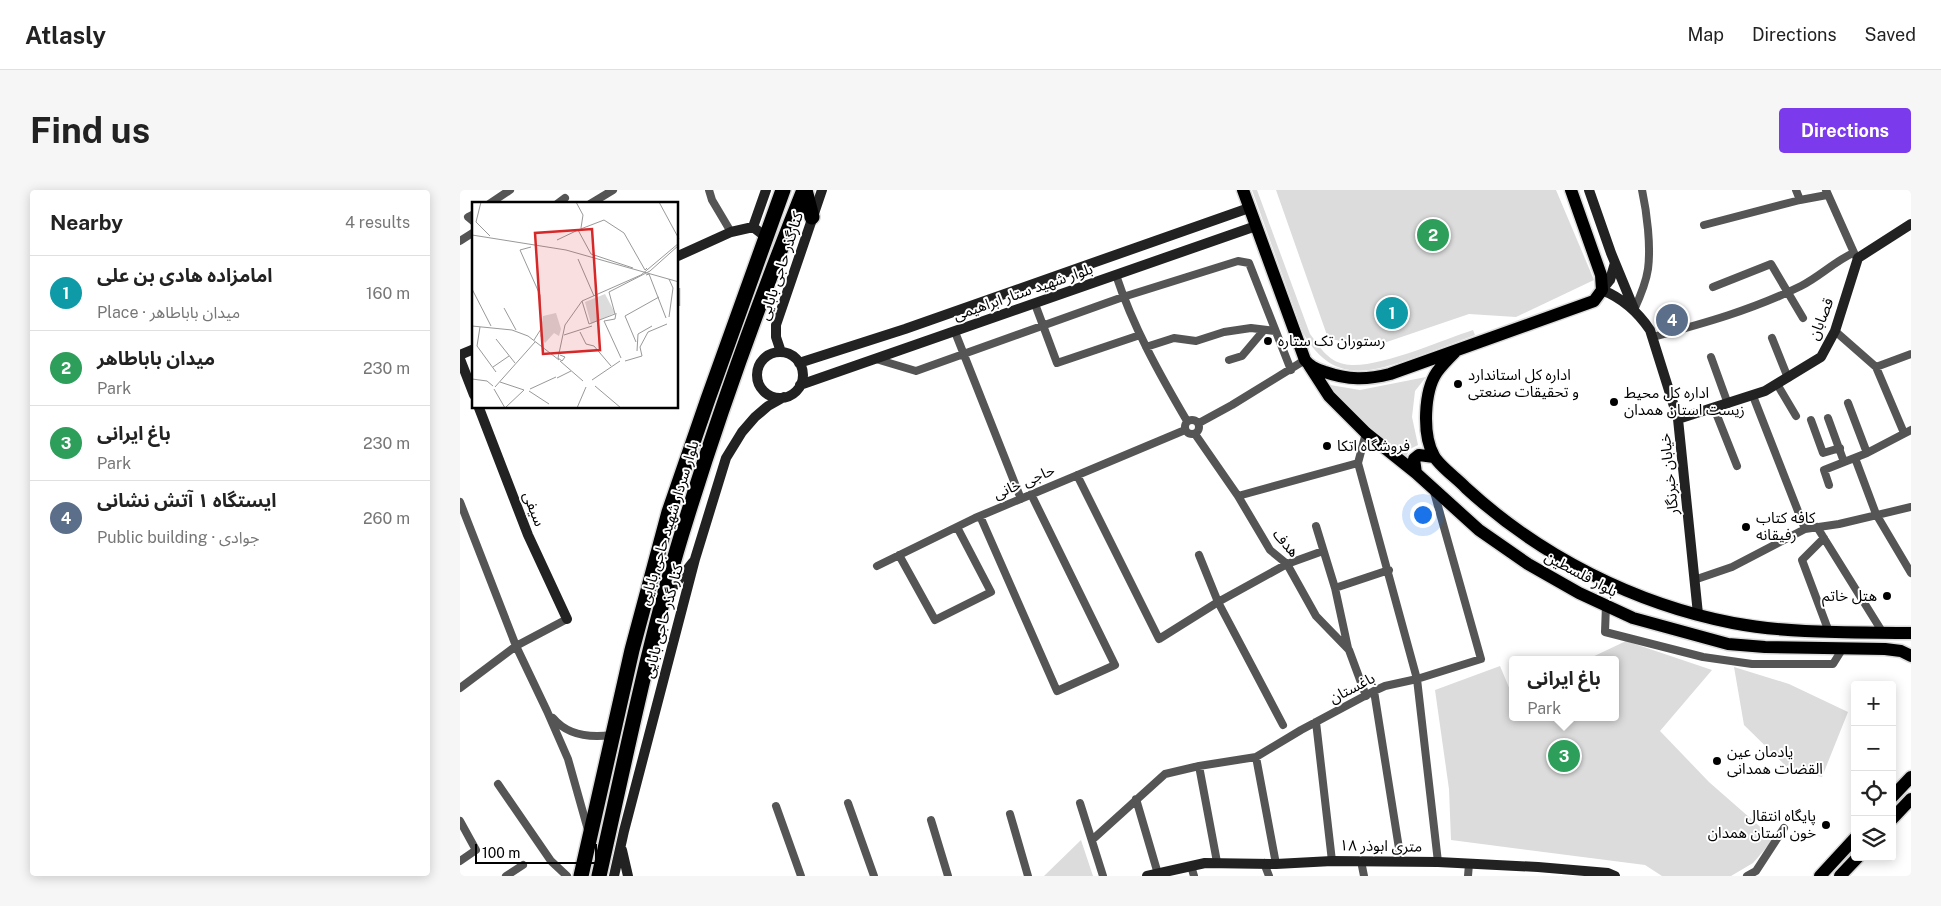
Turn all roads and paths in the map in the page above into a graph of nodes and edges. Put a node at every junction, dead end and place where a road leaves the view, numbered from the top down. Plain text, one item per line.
1 (510, 190) edge
2 (613, 190) edge
3 (709, 190) edge
4 (766, 190) edge
5 (784, 190) edge
6 (805, 190) edge
7 (822, 190) edge
8 (1243, 190) edge
9 (1571, 190) edge
10 (1589, 190) edge
11 (1642, 190) edge
12 (1796, 190) edge
13 (1826, 193) edge
14 (565, 198) dead end
15 (1800, 200) junction
16 (492, 202) edge
17 (560, 202) edge
18 (593, 202) edge
19 (1250, 208) junction
20 (812, 217) junction
21 (1222, 217) junction
22 (1911, 224) edge
23 (1704, 225) dead end
24 (1256, 226) junction
25 (752, 227) junction
26 (731, 232) junction
27 (472, 233) edge
28 (1227, 236) junction
29 (766, 237) junction
30 (460, 241) edge
31 (679, 256) edge
32 (1855, 256) junction
33 (1615, 263) junction
34 (1116, 275) junction
35 (1713, 287) dead end
36 (1602, 290) junction
37 (1788, 292) junction
38 (1123, 298) junction
39 (1035, 304) junction
40 (1634, 310) junction
41 (1803, 318) dead end
42 (1044, 326) junction
43 (1264, 330) junction
44 (1275, 331) junction
45 (1835, 331) junction
46 (955, 332) junction
47 (1140, 335) junction
48 (1653, 337) junction
49 (1772, 338) dead end
50 (1146, 347) junction
51 (472, 350) edge
52 (781, 352) junction
53 (1455, 352) junction
54 (1911, 354) edge
55 (460, 355) edge
56 (965, 355) junction
57 (1711, 357) dead end
58 (876, 359) junction
59 (460, 360) edge
60 (1229, 360) dead end
61 (799, 363) junction
62 (1307, 363) junction
63 (1876, 367) junction
64 (1291, 370) junction
65 (1788, 378) junction
66 (1777, 384) junction
67 (800, 385) junction
68 (472, 390) edge
69 (1753, 396) junction
70 (784, 397) junction
71 (1848, 403) dead end
72 (1728, 404) junction
73 (1714, 408) junction
74 (478, 409) edge
75 (1796, 416) dead end
76 (1828, 418) dead end
77 (1678, 420) junction
78 (1811, 420) dead end
79 (1187, 422) junction
80 (1198, 423) junction
81 (1185, 430) junction
82 (1908, 432) edge
83 (1366, 433) junction
84 (1195, 434) junction
85 (1840, 448) junction
86 (1867, 453) junction
87 (1434, 457) junction
88 (1855, 458) junction
89 (1844, 462) junction
90 (1358, 463) junction
91 (1737, 466) dead end
92 (1416, 473) junction
93 (1076, 475) junction
94 (1829, 485) dead end
95 (1433, 488) junction
96 (1031, 494) junction
97 (1238, 496) junction
98 (1021, 499) junction
99 (460, 502) edge
100 (1911, 507) edge
101 (1876, 514) junction
102 (980, 516) junction
103 (1316, 526) dead end
104 (957, 527) junction
105 (1817, 527) junction
106 (1805, 529) junction
107 (1824, 538) junction
108 (1323, 551) junction
109 (899, 555) junction
110 (1199, 556) dead end
111 (695, 559) junction
112 (1287, 564) junction
113 (877, 566) dead end
114 (1389, 570) junction
115 (1911, 573) edge
116 (1694, 580) junction
117 (1335, 588) junction
118 (664, 599) junction
119 (1218, 602) junction
120 (1606, 605) junction
121 (1698, 614) junction
122 (567, 619) joint
123 (1829, 632) junction
124 (1883, 633) junction
125 (1911, 633) edge
126 (516, 646) junction
127 (1844, 648) junction
128 (1349, 650) junction
129 (1911, 656) edge
130 (1417, 679) junction
131 (460, 688) edge
132 (1374, 691) junction
133 (1366, 696) junction
134 (547, 710) junction
135 (1316, 722) junction
136 (1283, 724) dead end
137 (612, 735) junction
138 (1256, 758) junction
139 (1199, 766) junction
140 (1911, 777) edge
141 (498, 784) dead end
142 (1896, 793) edge
143 (1136, 799) junction
144 (1911, 799) edge
145 (848, 803) dead end
146 (1080, 803) dead end
147 (776, 806) dead end
148 (1010, 814) dead end
149 (1895, 816) edge
150 (930, 820) dead end
151 (460, 821) edge
152 (1784, 828) dead end
153 (590, 836) junction
154 (1092, 840) junction
155 (1851, 842) edge
156 (620, 846) junction
157 (460, 861) edge
158 (1332, 861) junction
159 (1361, 861) junction
160 (1401, 861) junction
161 (1854, 861) edge
162 (1217, 862) junction
163 (1438, 862) junction
164 (1264, 863) junction
165 (1276, 864) junction
166 (1469, 864) junction
167 (523, 865) dead end
168 (1192, 871) edge
169 (1538, 871) edge
170 (1158, 874) junction
171 (1611, 875) edge
172 (506, 876) edge
173 (567, 876) edge
174 (581, 876) edge
175 (599, 876) edge
176 (614, 876) edge
177 (628, 876) edge
178 (801, 876) edge
179 (874, 876) edge
180 (948, 876) edge
181 (1028, 876) edge
182 (1103, 876) edge
183 (1147, 876) edge
184 (1269, 876) edge
185 (1364, 876) edge
186 (1468, 876) edge
187 (1747, 876) edge
188 (1820, 876) edge
189 (1840, 876) edge

1 - 16 street
2 - 18 street
3 - 26 street
4 - 25 main road
5 - 29 highway, بلوار سردار شهید حاجی بابایی
6 - 20 highway
6 - 118 highway, بلوار سردار شهید حاجی بابایی
7 - 20 main road, کنارگذر حاجی بابایی
8 - 19 main road, بلوار فلسطین
9 - 36 main road
10 - 33 main road, خیابان خبرنگار
11 - 40 street
12 - 15 street
13 - 15 street
13 - 32 street
14 - 17 street
15 - 23 street
19 - 21 main road, بلوار شهید ستار ابراهیمی
19 - 24 main road, بلوار فلسطین
20 - 52 main road, کنارگذر حاجی بابایی
21 - 28 main road
21 - 61 main road, بلوار شهید ستار ابراهیمی
22 - 32 main road
24 - 28 main road, بلوار شهید ستار ابراهیمی
24 - 62 main road, بلوار فلسطین
25 - 26 main road
25 - 29 main road
26 - 31 main road
27 - 30 street
28 - 34 main road, بلوار شهید ستار ابراهیمی
29 - 137 highway, بلوار سردار شهید حاجی بابایی
32 - 37 street
32 - 45 main road, قصابان
33 - 36 main road
33 - 40 main road, خیابان خبرنگار
34 - 38 street
34 - 39 main road, بلوار شهید ستار ابراهیمی
35 - 37 street
36 - 40 main road, خیابان خبرنگار
36 - 53 main road
37 - 41 street
37 - 48 street
38 - 42 street
38 - 44 street
38 - 47 street
39 - 42 street
39 - 46 main road, بلوار شهید ستار ابراهیمی
40 - 48 main road, خیابان خبرنگار
42 - 47 street
42 - 56 street
43 - 44 street
43 - 50 street
43 - 60 street
44 - 64 street
45 - 63 street
45 - 65 main road, قصابان
46 - 56 street
46 - 58 main road, بلوار شهید ستار ابراهیمی
47 - 50 street
48 - 77 main road, خیابان خبرنگار
49 - 65 street
50 - 79 street
51 - 55 main road
52 - 61 main road
52 - 70 main road
53 - 62 main road
53 - 87 main road
54 - 63 street
56 - 58 street
56 - 98 street
57 - 72 street
58 - 67 main road, بلوار شهید ستار ابراهیمی
59 - 68 main road
61 - 67 main road
62 - 64 street
62 - 83 main road, بلوار فلسطین
63 - 82 street
64 - 80 street
65 - 66 main road, قصابان
66 - 69 main road, قصابان
66 - 75 street
67 - 70 main road
69 - 72 main road, قصابان
69 - 106 street
70 - 111 main road, کنار گذر حاجی بابایی
71 - 86 street
72 - 73 main road, قصابان
73 - 77 main road, قصابان
73 - 91 street
74 - 122 main road, سیفی
76 - 85 street
77 - 116 main road, خیابان خبرنگار
78 - 85 street
79 - 80 street
79 - 81 street
80 - 84 street
81 - 84 street
81 - 93 street, حاجی خانی
82 - 86 street
83 - 90 street
83 - 92 main road, بلوار فلسطین
84 - 97 street, هدف
85 - 89 street
86 - 88 street
87 - 92 main road
87 - 121 main road, بلوار فلسطین
88 - 89 street
88 - 101 street
89 - 94 street
90 - 97 street
90 - 114 street
92 - 95 main road, بلوار فلسطین
93 - 96 street, حاجی خانی
93 - 119 street
95 - 120 main road, بلوار فلسطین
95 - 130 street, باغستان
96 - 98 street, حاجی خانی
96 - 102 street
97 - 112 street, هدف
98 - 102 street, حاجی خانی
99 - 126 street
100 - 101 street
101 - 105 street
101 - 115 street
102 - 104 street, حاجی خانی
103 - 108 street
104 - 109 street, حاجی خانی
104 - 109 street
105 - 106 street
105 - 107 street
106 - 116 street
107 - 123 street
107 - 124 street
108 - 112 street
108 - 117 street
109 - 113 street, حاجی خانی
110 - 119 street
111 - 118 main road
111 - 156 main road, کنار گذر حاجی بابایی
112 - 119 street
112 - 128 street, هدف
114 - 117 street
114 - 130 street
116 - 121 main road, خیابان خبرنگار
117 - 128 street
118 - 175 highway, بلوار سردار شهید حاجی بابایی
119 - 136 street
120 - 127 main road, بلوار فلسطین
120 - 127 street
121 - 123 main road, بلوار فلسطین
122 - 126 street
123 - 124 main road, بلوار فلسطین
124 - 125 main road, بلوار فلسطین
126 - 131 street
126 - 134 street
127 - 129 main road, بلوار فلسطین
128 - 133 street, هدف
130 - 132 street, باغستان
130 - 163 street
132 - 133 street, باغستان
132 - 160 street
133 - 135 street, باغستان
134 - 137 street
134 - 153 street
135 - 138 street, باغستان
135 - 158 street
137 - 153 highway, بلوار سردار شهید حاجی بابایی
138 - 139 street, باغستان
138 - 165 street
139 - 143 street, باغستان
139 - 162 street
140 - 142 main road
141 - 173 street
143 - 154 street, باغستان
143 - 170 street
144 - 149 main road
145 - 179 street
146 - 154 street
147 - 178 street
148 - 181 street
150 - 180 street
151 - 157 street
152 - 187 street
153 - 174 highway, بلوار سردار شهید حاجی بابایی
154 - 182 street
155 - 188 main road
156 - 176 main road, کنار گذر حاجی بابایی
156 - 177 main road
158 - 159 main road, ۱۸ متری ابوذر
158 - 165 main road, ۱۸ متری ابوذر
159 - 160 main road, ۱۸ متری ابوذر
159 - 185 street
160 - 163 main road, ۱۸ متری ابوذر
161 - 189 main road
162 - 164 main road, ۱۸ متری ابوذر
162 - 168 main road, ۱۸ متری ابوذر
163 - 166 main road, ۱۸ متری ابوذر
164 - 165 main road, ۱۸ متری ابوذر
164 - 184 street
166 - 169 main road, ۱۸ متری ابوذر
166 - 186 street
167 - 172 street
168 - 170 main road, ۱۸ متری ابوذر
169 - 171 main road, ۱۸ متری ابوذر
170 - 183 main road, ۱۸ متری ابوذر

